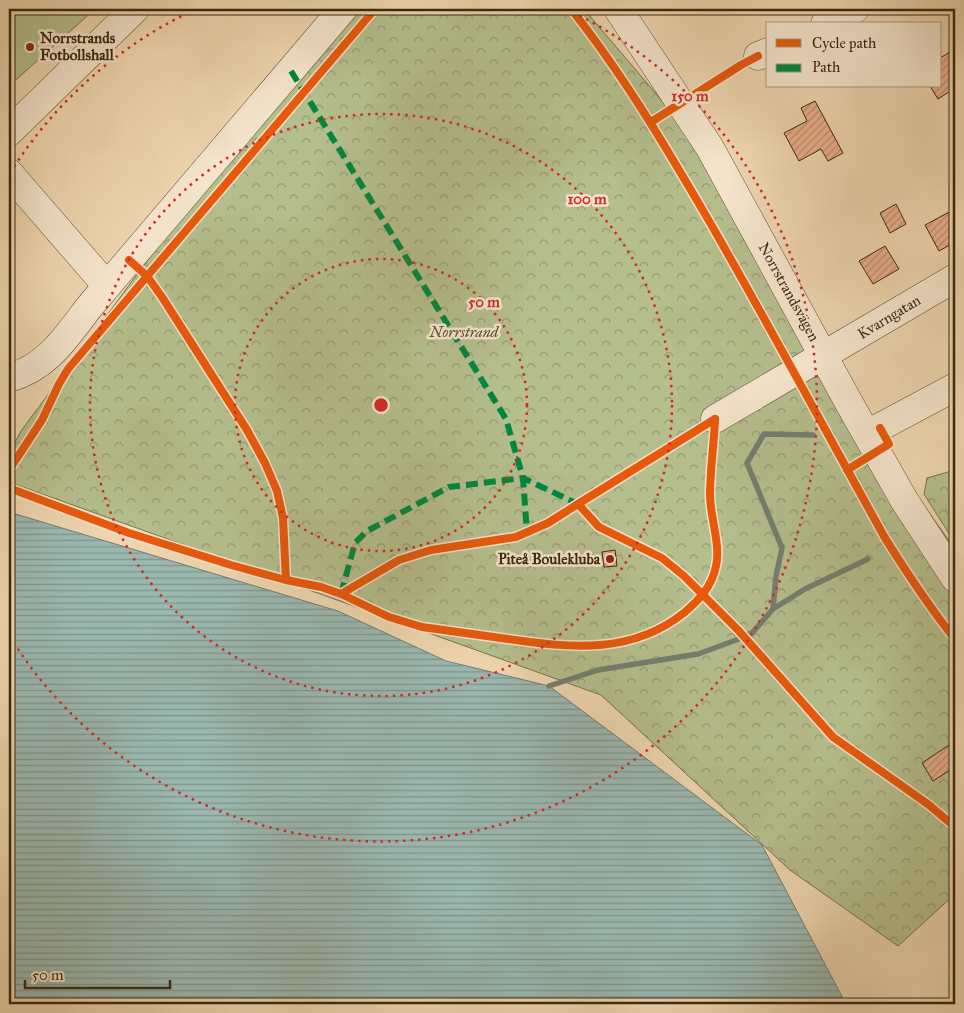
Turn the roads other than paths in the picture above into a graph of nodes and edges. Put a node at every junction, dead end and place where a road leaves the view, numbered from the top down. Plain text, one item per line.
1 (135, 9) edge
2 (343, 9) edge
3 (618, 9) edge
4 (855, 9) edge
5 (829, 22) edge
6 (9, 132) edge
7 (9, 174) edge
8 (955, 278) edge
9 (107, 286) junction
10 (824, 355) junction
11 (9, 378) edge
12 (955, 387) edge
13 (715, 419) dead end
14 (867, 434) junction
15 (955, 578) edge

1 - 6 street
2 - 9 street
3 - 10 street, Norrstrandsvägen
4 - 5 street
7 - 9 street
8 - 10 street, Kvarngatan
9 - 11 street
10 - 13 street, Kvarngatan
10 - 14 street, Norrstrandsvägen
12 - 14 street
14 - 15 street, Norrstrandsvägen

